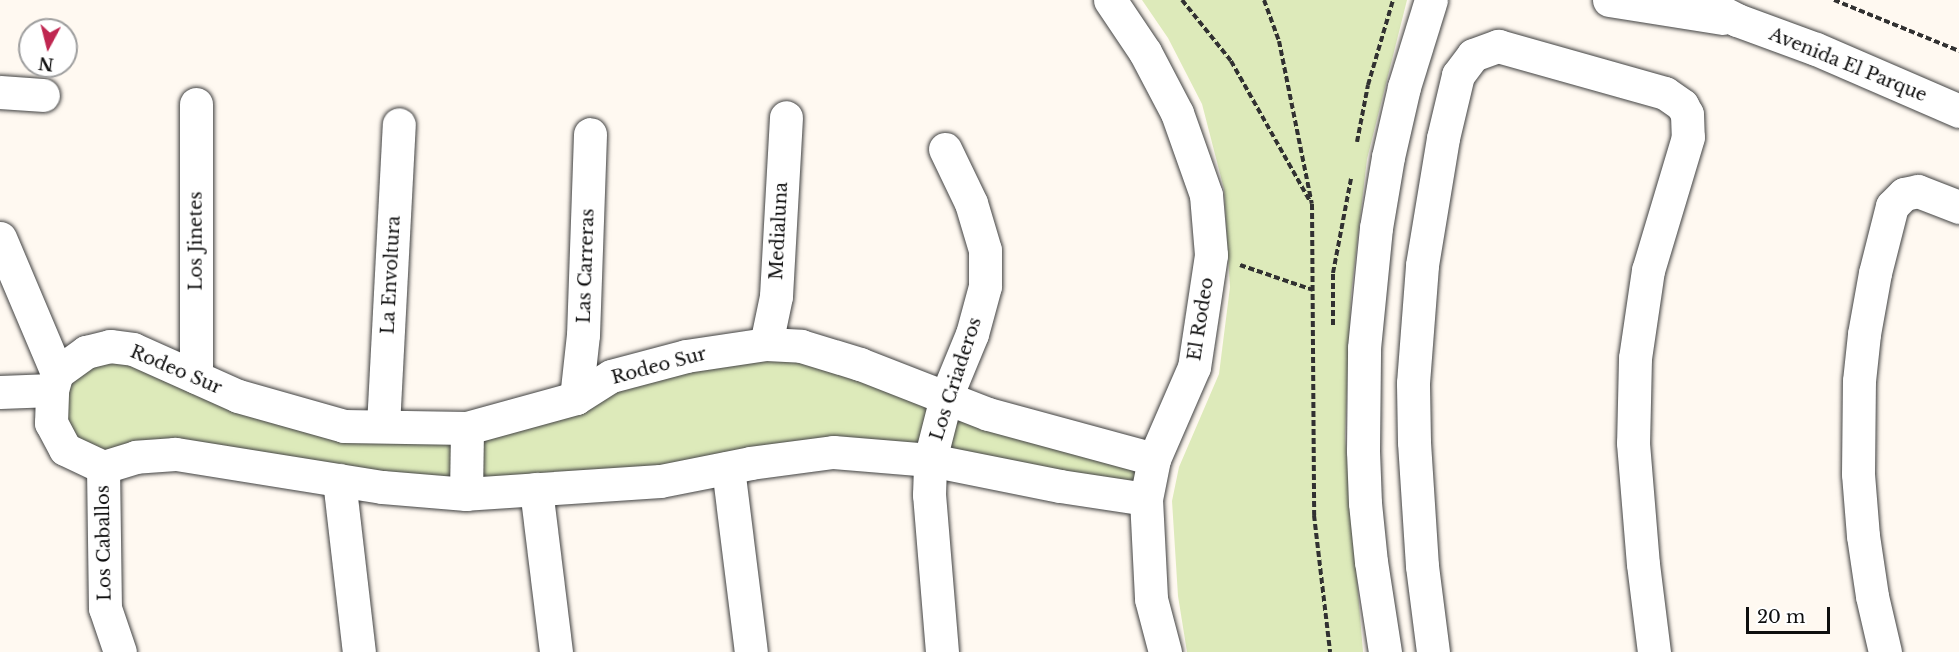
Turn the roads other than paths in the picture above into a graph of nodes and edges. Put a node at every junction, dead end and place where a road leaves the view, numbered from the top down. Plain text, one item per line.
1 (1110, 0) edge
2 (1431, 0) edge
3 (1609, 0) edge
4 (1698, 0) edge
5 (1737, 20) junction
6 (0, 92) edge
7 (43, 95) dead end
8 (196, 104) dead end
9 (1959, 111) edge
10 (786, 117) dead end
11 (399, 124) dead end
12 (590, 134) dead end
13 (945, 149) dead end
14 (1959, 207) edge
15 (0, 238) edge
16 (766, 344) junction
17 (196, 377) junction
18 (54, 382) junction
19 (0, 392) edge
20 (946, 397) junction
21 (576, 398) junction
22 (383, 426) junction
23 (467, 428) junction
24 (1154, 459) junction
25 (930, 460) junction
26 (103, 467) junction
27 (728, 468) junction
28 (339, 480) junction
29 (536, 489) junction
30 (466, 494) junction
31 (1146, 499) junction
32 (120, 652) edge
33 (358, 652) edge
34 (556, 652) edge
35 (751, 652) edge
36 (942, 652) edge
37 (1165, 652) edge
38 (1385, 652) edge
39 (1433, 652) edge
40 (1654, 652) edge
41 (1885, 652) edge

1 - 24 street, El Rodeo
2 - 38 street
3 - 5 street, Avenida El Parque
4 - 5 street, Avenida El Parque
5 - 9 street, Avenida El Parque
6 - 7 street
8 - 17 street, Los Jinetes
10 - 16 street, Medialuna
11 - 22 street, La Envoltura
12 - 21 street, Las Carreras
13 - 20 street, Los Criaderos
14 - 41 street
15 - 18 street
16 - 20 street, Rodeo Sur
16 - 21 street, Rodeo Sur
17 - 18 street, Rodeo Sur
17 - 22 street, Rodeo Sur
18 - 19 street
18 - 26 street
20 - 24 street, Rodeo Sur
20 - 25 street, Los Criaderos
21 - 23 street, Rodeo Sur
22 - 23 street, Rodeo Sur
23 - 30 street
24 - 31 street, El Rodeo
25 - 27 street
25 - 31 street
25 - 36 street, Los Criaderos
26 - 28 street
26 - 32 street, Los Caballos
27 - 29 street
27 - 35 street
28 - 30 street
28 - 33 street
29 - 30 street
29 - 34 street
31 - 37 street, El Rodeo
39 - 40 street

